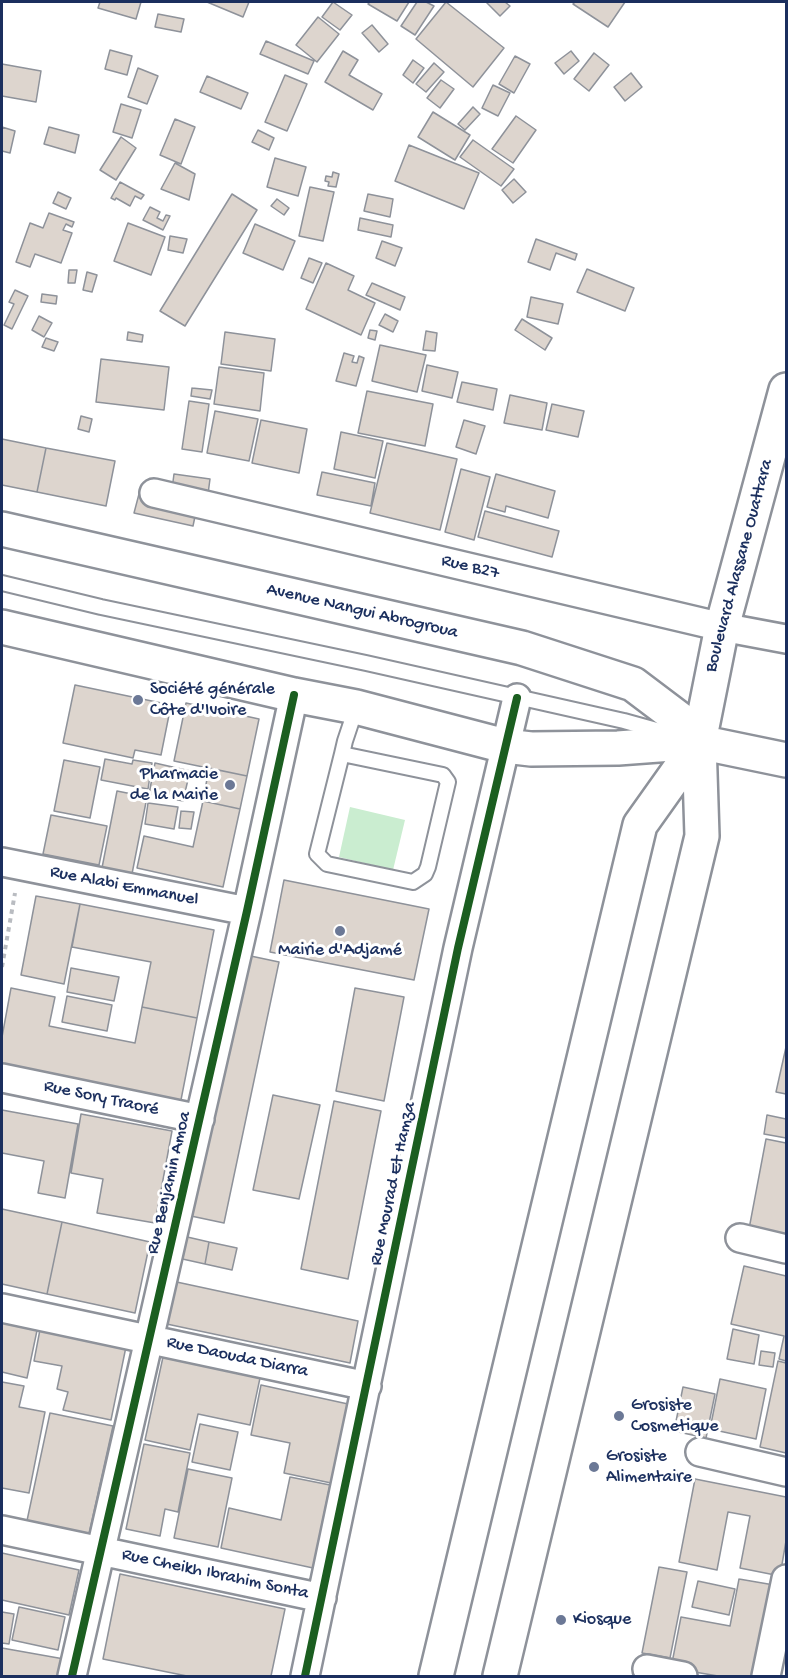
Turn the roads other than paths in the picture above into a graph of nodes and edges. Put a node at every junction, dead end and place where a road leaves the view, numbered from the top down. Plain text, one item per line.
1 (786, 390) edge
2 (154, 493) dead end
3 (2, 530) edge
4 (2, 583) edge
5 (2, 627) edge
6 (722, 627) junction
7 (786, 639) edge
8 (294, 695) junction
9 (517, 698) junction
10 (356, 707) junction
11 (699, 742) junction
12 (506, 746) junction
13 (342, 754) junction
14 (786, 760) edge
15 (11, 864) edge
16 (247, 911) junction
17 (2, 1078) edge
18 (200, 1119) junction
19 (740, 1238) dead end
20 (786, 1250) edge
21 (2, 1308) edge
22 (150, 1340) junction
23 (367, 1386) junction
24 (700, 1452) dead end
25 (786, 1472) edge
26 (2, 1530) edge
27 (101, 1551) junction
28 (786, 1579) edge
29 (322, 1598) junction
30 (647, 1669) dead end
31 (72, 1677) edge
32 (305, 1677) edge
33 (436, 1677) edge
34 (500, 1677) edge
35 (683, 1677) edge
36 (766, 1677) edge

1 - 6 main road, Boulevard Alassane Ouattara
2 - 6 street, Rue B27
3 - 11 main road, Avenue Nangui Abrogroua
4 - 9 lane
5 - 8 main road
6 - 7 street, Rue B27
6 - 11 main road, Boulevard Alassane Ouattara
8 - 10 main road
8 - 16 street, Rue Benjamin Amoa
9 - 11 lane
9 - 12 street, Rue Mourad Et Hamza
10 - 12 main road
10 - 13 lane
11 - 12 main road
11 - 14 main road
11 - 33 main road
11 - 34 main road
12 - 23 street, Rue Mourad Et Hamza
13 - 13 lane
15 - 16 street, Rue Alabi Emmanuel
16 - 18 street, Rue Benjamin Amoa
17 - 18 street, Rue Sory Traoré
18 - 22 street, Rue Benjamin Amoa
19 - 20 street
21 - 22 street, Rue Daouda Diarra
22 - 23 street, Rue Daouda Diarra
22 - 27 street, Rue Benjamin Amoa
23 - 29 street, Rue Mourad Et Hamza
24 - 25 street
26 - 27 street, Rue Cheikh Ibrahim Sonta
27 - 29 street, Rue Cheikh Ibrahim Sonta
27 - 31 street, Rue Benjamin Amoa
28 - 36 street
29 - 32 street, Rue Mourad Et Hamza
30 - 35 street

